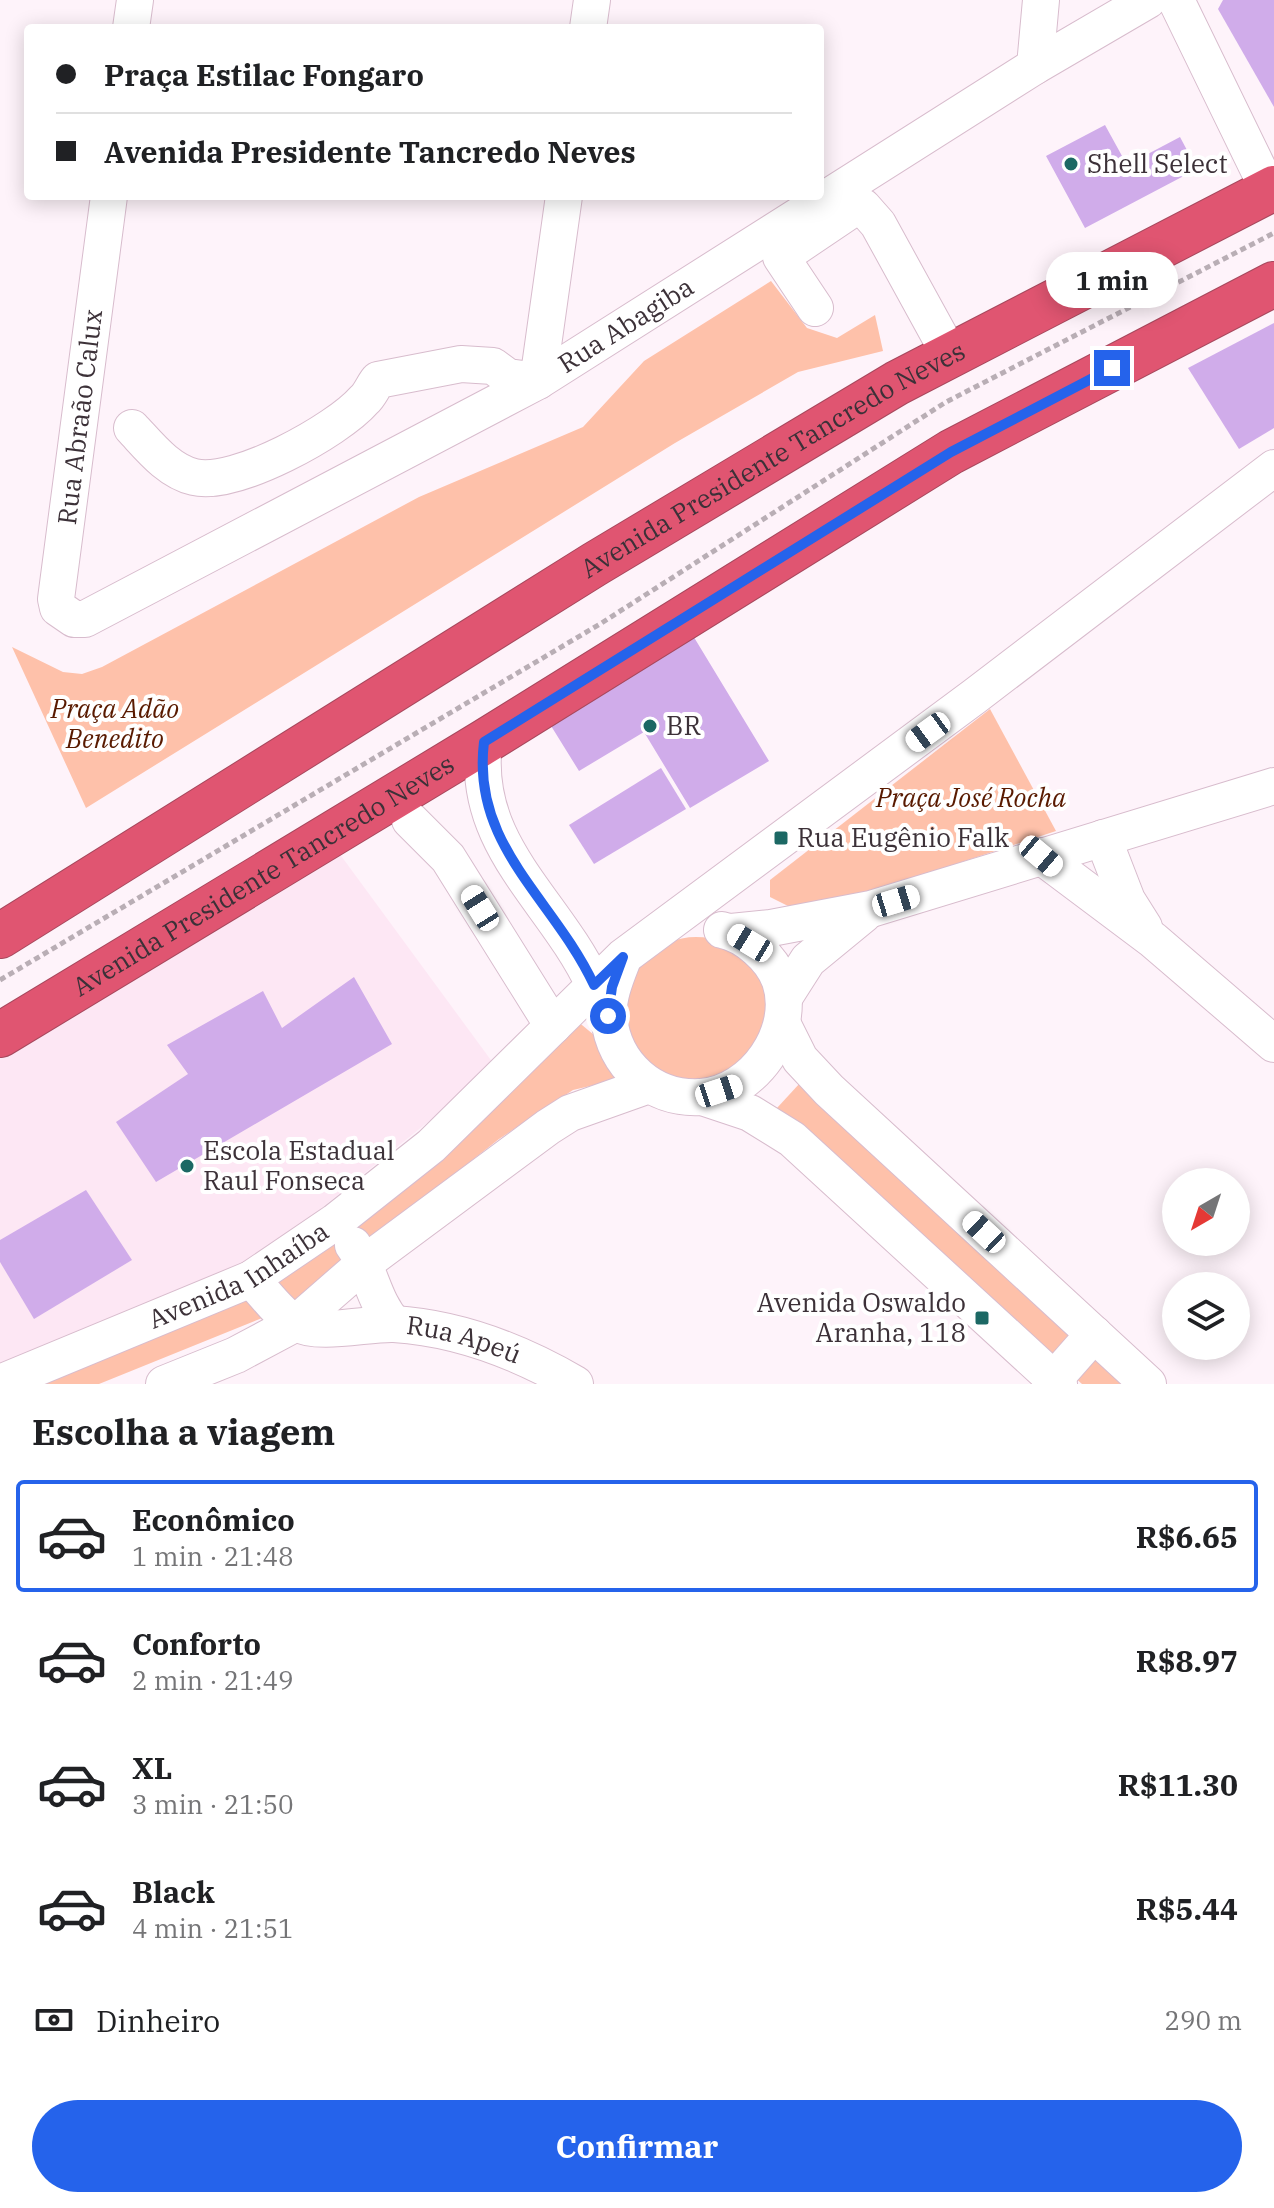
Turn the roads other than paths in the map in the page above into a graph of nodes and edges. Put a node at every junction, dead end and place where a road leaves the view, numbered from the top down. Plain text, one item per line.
1 (135, 0) edge
2 (592, 0) edge
3 (1041, 0) edge
4 (1148, 0) edge
5 (1176, 0) edge
6 (132, 24) edge
7 (589, 24) edge
8 (1035, 66) junction
9 (108, 200) edge
10 (563, 200) edge
11 (824, 200) edge
12 (824, 200) edge
13 (1272, 204) edge
14 (1274, 284) edge
15 (815, 308) dead end
16 (950, 355) junction
17 (538, 381) junction
18 (132, 428) dead end
19 (1274, 468) edge
20 (85, 619) joint
21 (484, 742) junction
22 (1274, 786) edge
23 (410, 820) dead end
24 (1103, 838) junction
25 (1041, 856) junction
26 (871, 909) junction
27 (669, 924) junction
28 (731, 932) junction
29 (0, 936) edge
30 (1153, 940) junction
31 (623, 957) junction
32 (594, 985) junction
33 (784, 1011) junction
34 (553, 1026) junction
35 (0, 1035) edge
36 (1274, 1044) edge
37 (646, 1086) junction
38 (702, 1097) junction
39 (335, 1222) junction
40 (366, 1262) junction
41 (251, 1279) junction
42 (296, 1323) junction
43 (394, 1324) junction
44 (1094, 1334) junction
45 (1054, 1382) edge
46 (0, 1383) edge
47 (164, 1384) edge
48 (575, 1384) edge
49 (1148, 1384) edge

1 - 6 street
2 - 7 street
3 - 8 street
4 - 8 street, Rua Abagiba
5 - 13 street
8 - 11 street, Rua Abagiba
9 - 20 street, Rua Abraão Calux
10 - 17 street
12 - 17 street, Rua Abagiba
13 - 16 highway, Avenida Presidente Tancredo Neves
14 - 21 highway, Avenida Presidente Tancredo Neves
15 - 16 street
16 - 29 highway, Avenida Presidente Tancredo Neves
17 - 18 street
17 - 20 street, Rua Abagiba
19 - 27 street
21 - 32 street
21 - 35 highway, Avenida Presidente Tancredo Neves
22 - 24 street
23 - 34 street
24 - 25 street
24 - 30 street
25 - 26 street
25 - 30 street
26 - 28 street
26 - 33 street
27 - 28 street
27 - 31 street
28 - 33 street
30 - 36 street
31 - 32 street, Avenida Inhaíba
31 - 37 street
32 - 34 street, Avenida Inhaíba
33 - 38 street
33 - 44 street
34 - 39 street, Avenida Inhaíba
37 - 38 street
37 - 40 street, Avenida Inhaíba
38 - 45 street
39 - 40 street, Rua Apeú
39 - 41 street, Avenida Inhaíba
40 - 42 street, Avenida Inhaíba
40 - 43 street, Rua Apeú
41 - 42 street
41 - 46 street, Avenida Inhaíba
42 - 43 street, Rua Apeú
42 - 47 street, Avenida Inhaíba
43 - 48 street, Rua Apeú
44 - 45 street
44 - 49 street

